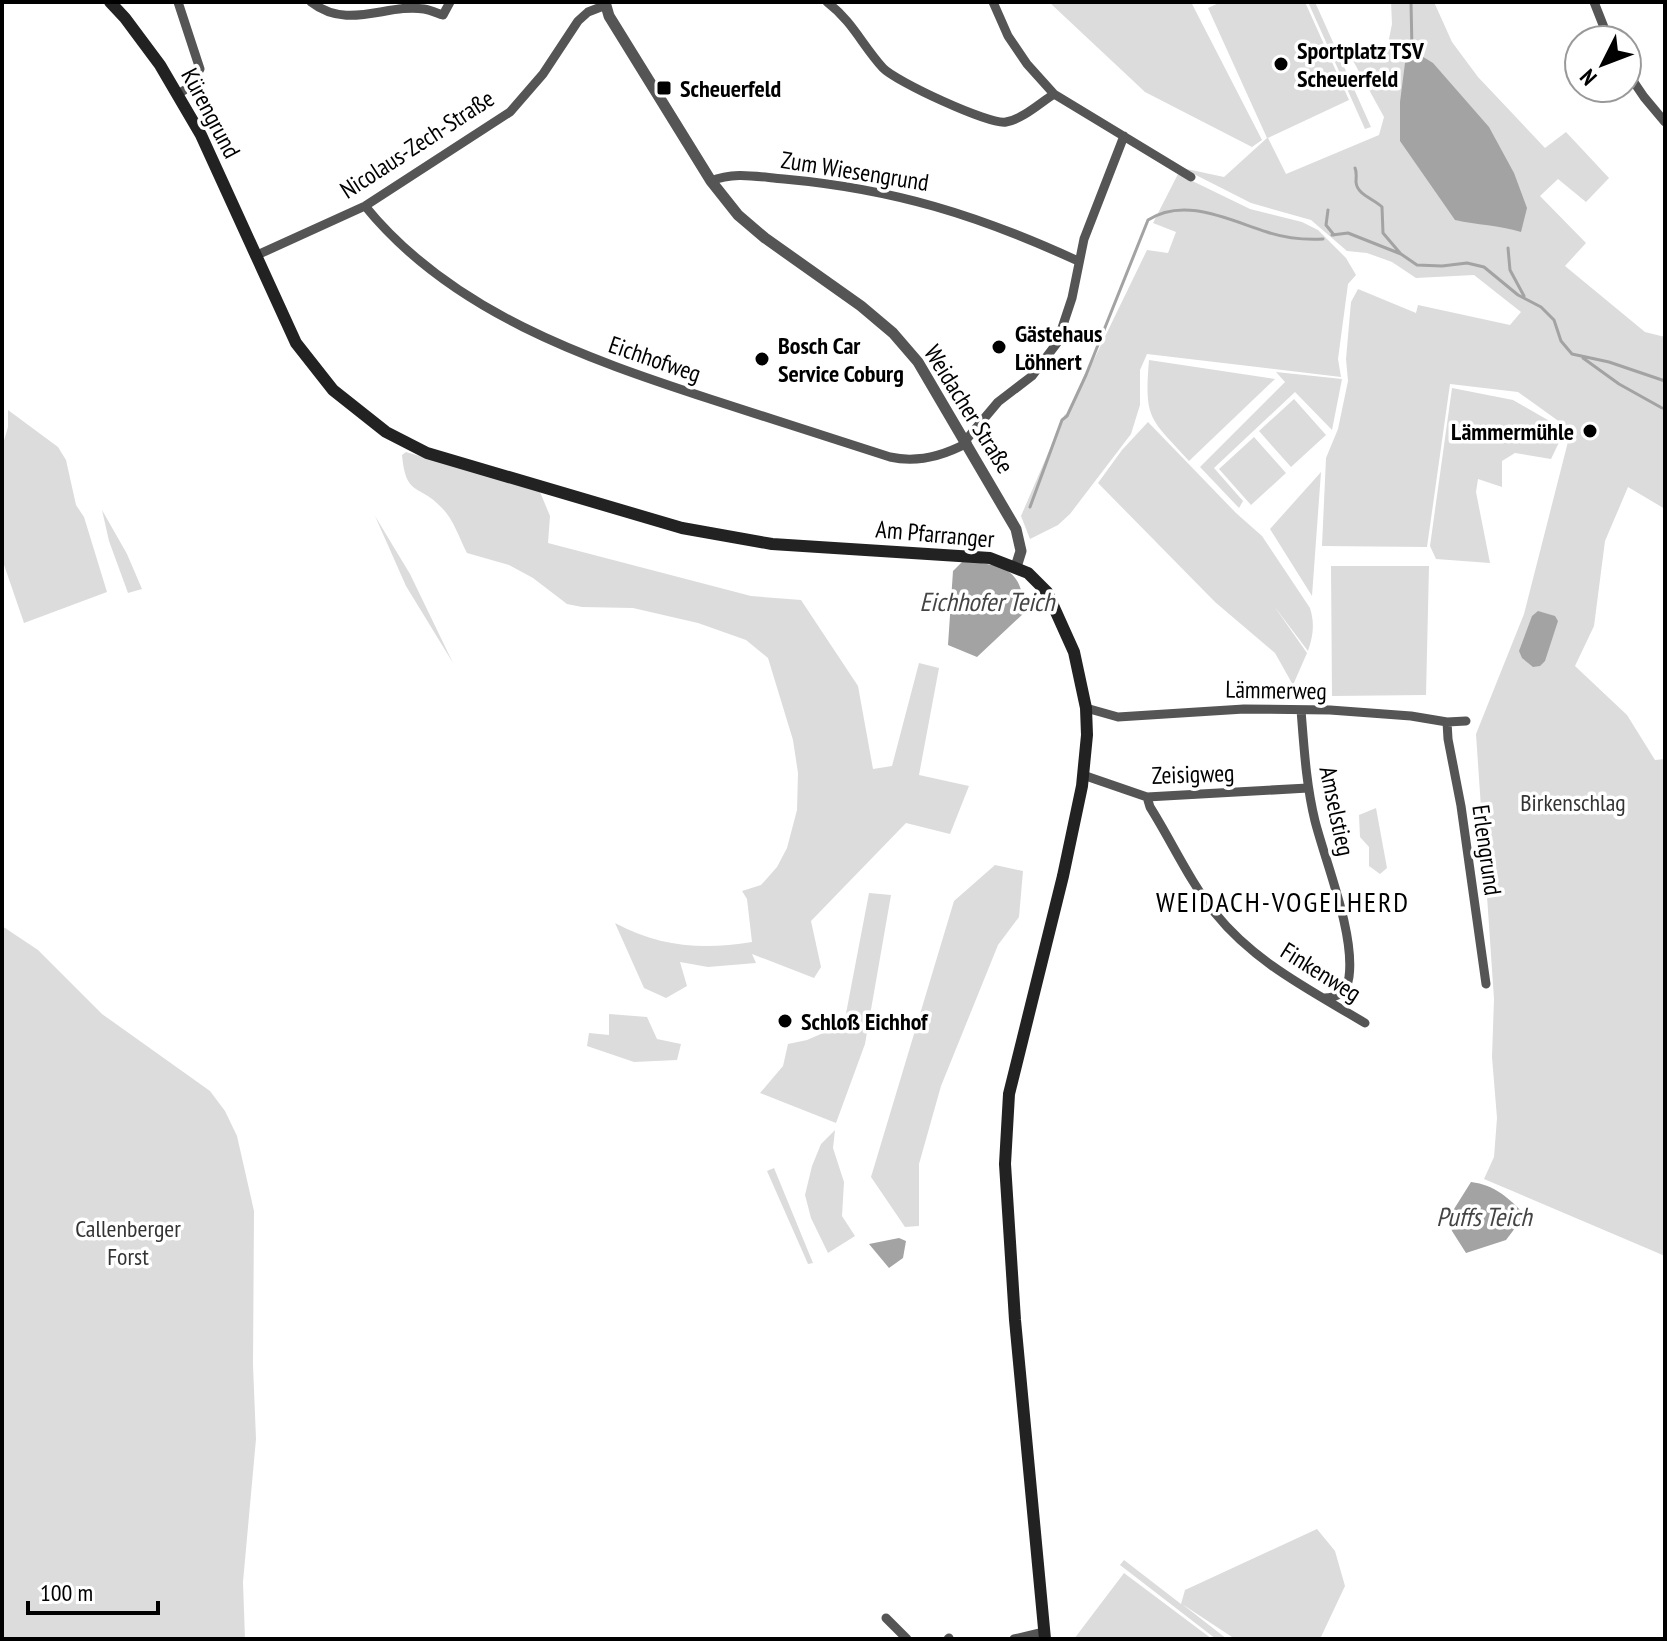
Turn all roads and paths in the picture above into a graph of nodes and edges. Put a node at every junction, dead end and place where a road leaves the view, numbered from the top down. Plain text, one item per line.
1 (110, 2) edge
2 (178, 2) edge
3 (311, 2) edge
4 (450, 2) edge
5 (827, 2) edge
6 (993, 2) edge
7 (1594, 2) edge
8 (605, 4) edge
9 (1603, 24) edge
10 (178, 94) junction
11 (1054, 94) junction
12 (1643, 96) edge
13 (1665, 122) edge
14 (1124, 136) junction
15 (1191, 177) dead end
16 (711, 181) junction
17 (365, 206) junction
18 (255, 256) junction
19 (1078, 261) junction
20 (967, 442) junction
21 (849, 549) joint
22 (1016, 567) junction
23 (1086, 708) junction
24 (1301, 710) junction
25 (1466, 721) dead end
26 (1447, 722) junction
27 (1083, 775) junction
28 (1308, 788) junction
29 (1147, 797) junction
30 (1486, 984) dead end
31 (1324, 998) junction
32 (1365, 1023) dead end
33 (886, 1618) dead end
34 (1045, 1636) edge
35 (907, 1639) edge
36 (1014, 1639) edge

1 - 10 main road, Kürengrund
2 - 10 street
3 - 4 street
5 - 11 street
6 - 11 street
7 - 9 street
8 - 16 street, Weidacher Straße
8 - 17 street, Nicolaus-Zech-Straße
10 - 18 main road, Kürengrund
11 - 14 street
12 - 13 street
14 - 15 street
14 - 19 street
16 - 19 street, Zum Wiesengrund
16 - 20 street, Weidacher Straße
17 - 18 street, Nicolaus-Zech-Straße
17 - 20 street, Eichhofweg
18 - 21 main road, Kürengrund
19 - 20 street
20 - 22 street, Weidacher Straße
21 - 22 main road, Am Pfarranger
22 - 23 main road
23 - 24 street, Lämmerweg
23 - 27 main road
24 - 26 street, Lämmerweg
24 - 28 street, Amselstieg
25 - 26 street, Lämmerweg
26 - 30 street, Erlengrund
27 - 29 street, Zeisigweg
27 - 34 main road
28 - 29 street, Zeisigweg
28 - 31 street, Amselstieg
29 - 31 street, Finkenweg
31 - 32 street, Finkenweg
33 - 35 street
34 - 36 street

